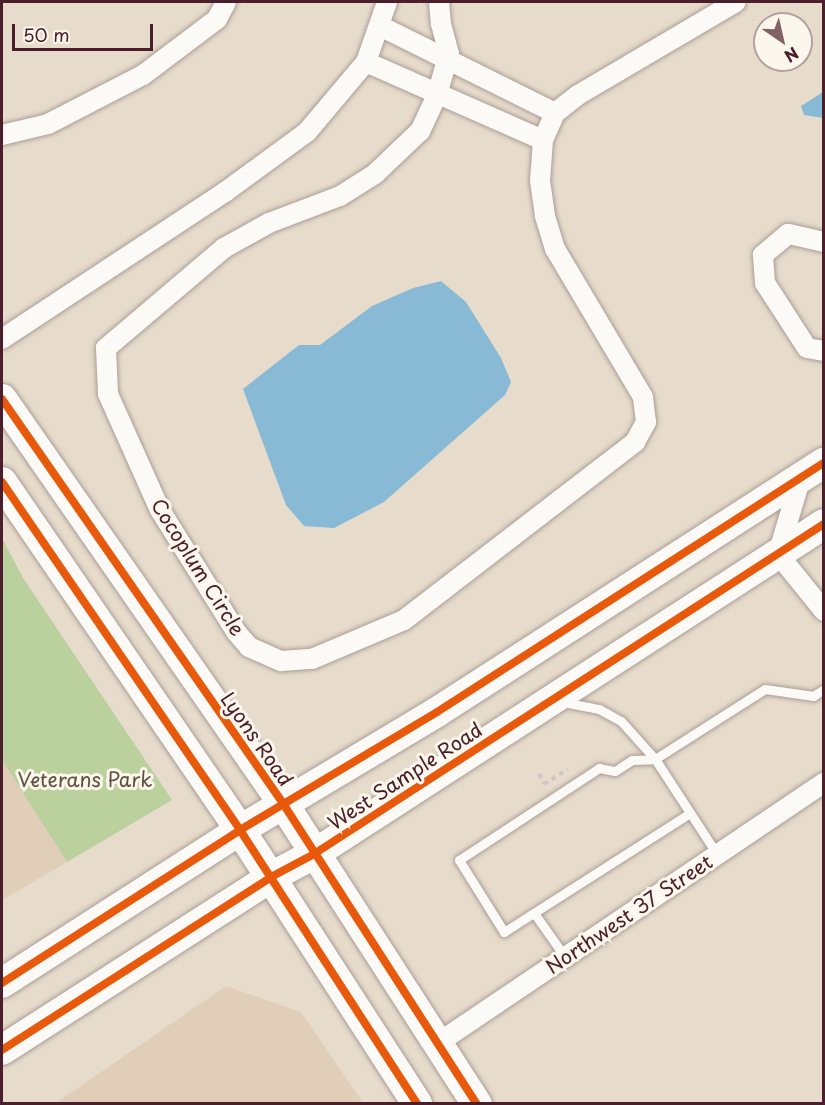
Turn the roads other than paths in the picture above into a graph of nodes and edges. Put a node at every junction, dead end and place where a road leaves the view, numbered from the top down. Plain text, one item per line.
1 (226, 2) edge
2 (387, 2) edge
3 (440, 2) edge
4 (736, 2) edge
5 (380, 26) junction
6 (366, 62) junction
7 (446, 62) junction
8 (437, 95) junction
9 (555, 112) junction
10 (2, 135) edge
11 (543, 140) junction
12 (824, 242) edge
13 (2, 339) edge
14 (824, 351) edge
15 (2, 399) edge
16 (812, 470) edge
17 (2, 482) edge
18 (824, 525) edge
19 (777, 554) junction
20 (824, 611) edge
21 (824, 689) edge
22 (552, 700) junction
23 (655, 759) junction
24 (824, 783) edge
25 (284, 805) junction
26 (690, 813) junction
27 (240, 830) junction
28 (314, 854) junction
29 (717, 854) junction
30 (271, 877) junction
31 (534, 913) junction
32 (564, 957) junction
33 (2, 983) edge
34 (435, 1045) junction
35 (2, 1050) edge
36 (417, 1104) edge
37 (477, 1104) edge

1 - 10 street
2 - 5 street
3 - 7 street, Cocoplum Circle
4 - 9 street
5 - 6 street
5 - 7 street
6 - 8 street
6 - 13 street
7 - 8 street, Cocoplum Circle
7 - 9 street
8 - 11 street
8 - 11 street, Cocoplum Circle
9 - 11 street, Cocoplum Circle
12 - 14 street
15 - 25 main road, Lyons Road
16 - 19 street
16 - 25 main road, West Sample Road
17 - 27 main road
18 - 19 main road, West Sample Road
19 - 20 street
19 - 22 main road, West Sample Road
21 - 23 lane
22 - 23 lane
22 - 28 main road, West Sample Road
23 - 26 lane
23 - 31 lane
24 - 29 street, Northwest 37 Street
25 - 27 main road, West Sample Road
25 - 28 main road, Lyons Road
26 - 29 lane
26 - 31 lane
27 - 30 main road
27 - 33 main road, West Sample Road
28 - 30 main road, West Sample Road
28 - 34 main road, Lyons Road
29 - 32 street, Northwest 37 Street
30 - 35 main road, West Sample Road
30 - 36 main road
31 - 32 lane
32 - 34 street, Northwest 37 Street
34 - 37 main road, Lyons Road

